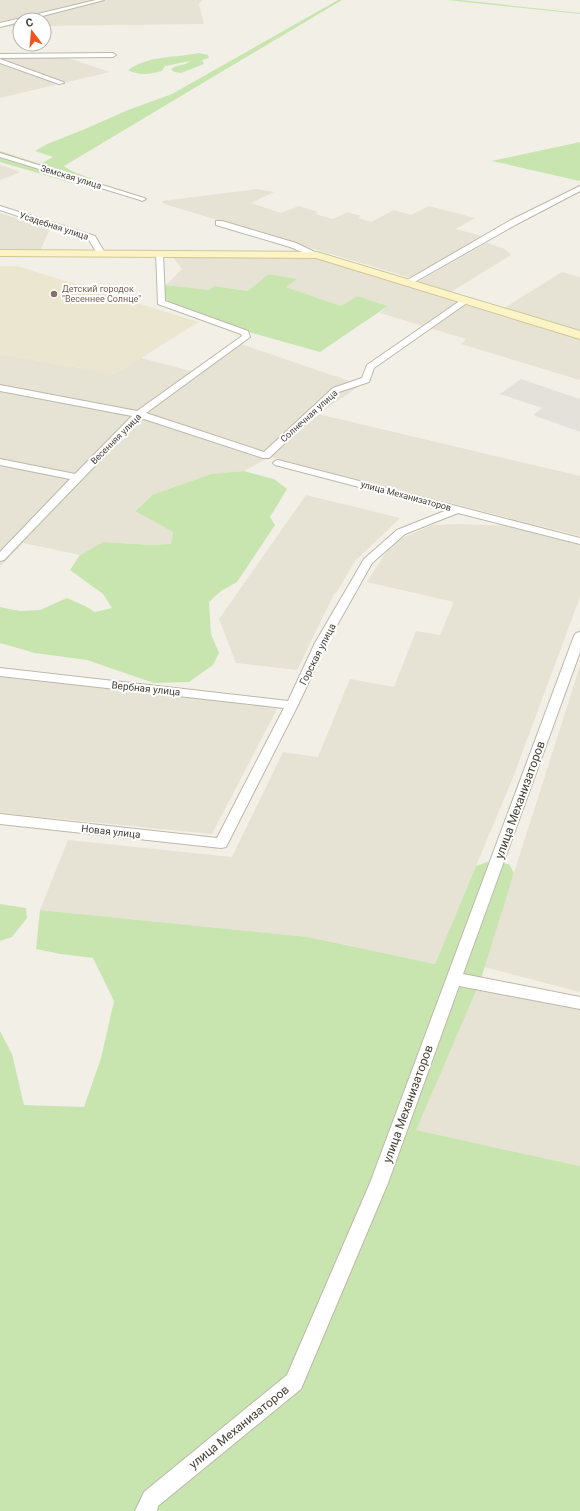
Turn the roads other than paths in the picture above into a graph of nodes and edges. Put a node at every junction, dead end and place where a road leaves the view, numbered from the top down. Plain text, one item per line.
1 (102, 0) edge
2 (0, 25) edge
3 (113, 55) dead end
4 (0, 56) edge
5 (0, 61) edge
6 (60, 83) dead end
7 (0, 155) edge
8 (580, 188) edge
9 (142, 199) dead end
10 (0, 208) edge
11 (220, 223) dead end
12 (0, 253) edge
13 (101, 253) junction
14 (159, 253) junction
15 (317, 255) junction
16 (408, 282) junction
17 (467, 300) junction
18 (580, 335) edge
19 (0, 388) edge
20 (139, 414) junction
21 (0, 462) edge
22 (278, 463) dead end
23 (78, 478) junction
24 (458, 509) junction
25 (580, 540) edge
26 (3, 552) edge
27 (580, 636) edge
28 (0, 672) edge
29 (292, 705) junction
30 (0, 819) edge
31 (221, 843) joint
32 (455, 979) junction
33 (580, 1003) edge
34 (146, 1511) edge

1 - 2 street
3 - 4 street
5 - 6 street
7 - 9 street, Земская улица
8 - 16 street
10 - 13 street, Усадебная улица
11 - 15 street
12 - 13 street
13 - 14 street
14 - 15 street
14 - 20 street, Весенняя улица
15 - 16 street
16 - 17 street
17 - 18 street
17 - 20 street, Солнечная улица
19 - 20 street
20 - 23 street, Весенняя улица
21 - 23 street
22 - 24 street, улица Механизаторов
23 - 26 street, Весенняя улица
24 - 25 street, улица Механизаторов
24 - 29 street, Горская улица
27 - 32 street, улица Механизаторов
28 - 29 street, Вербная улица
29 - 31 street, Горская улица
30 - 31 street, Новая улица
32 - 33 street
32 - 34 street, улица Механизаторов

